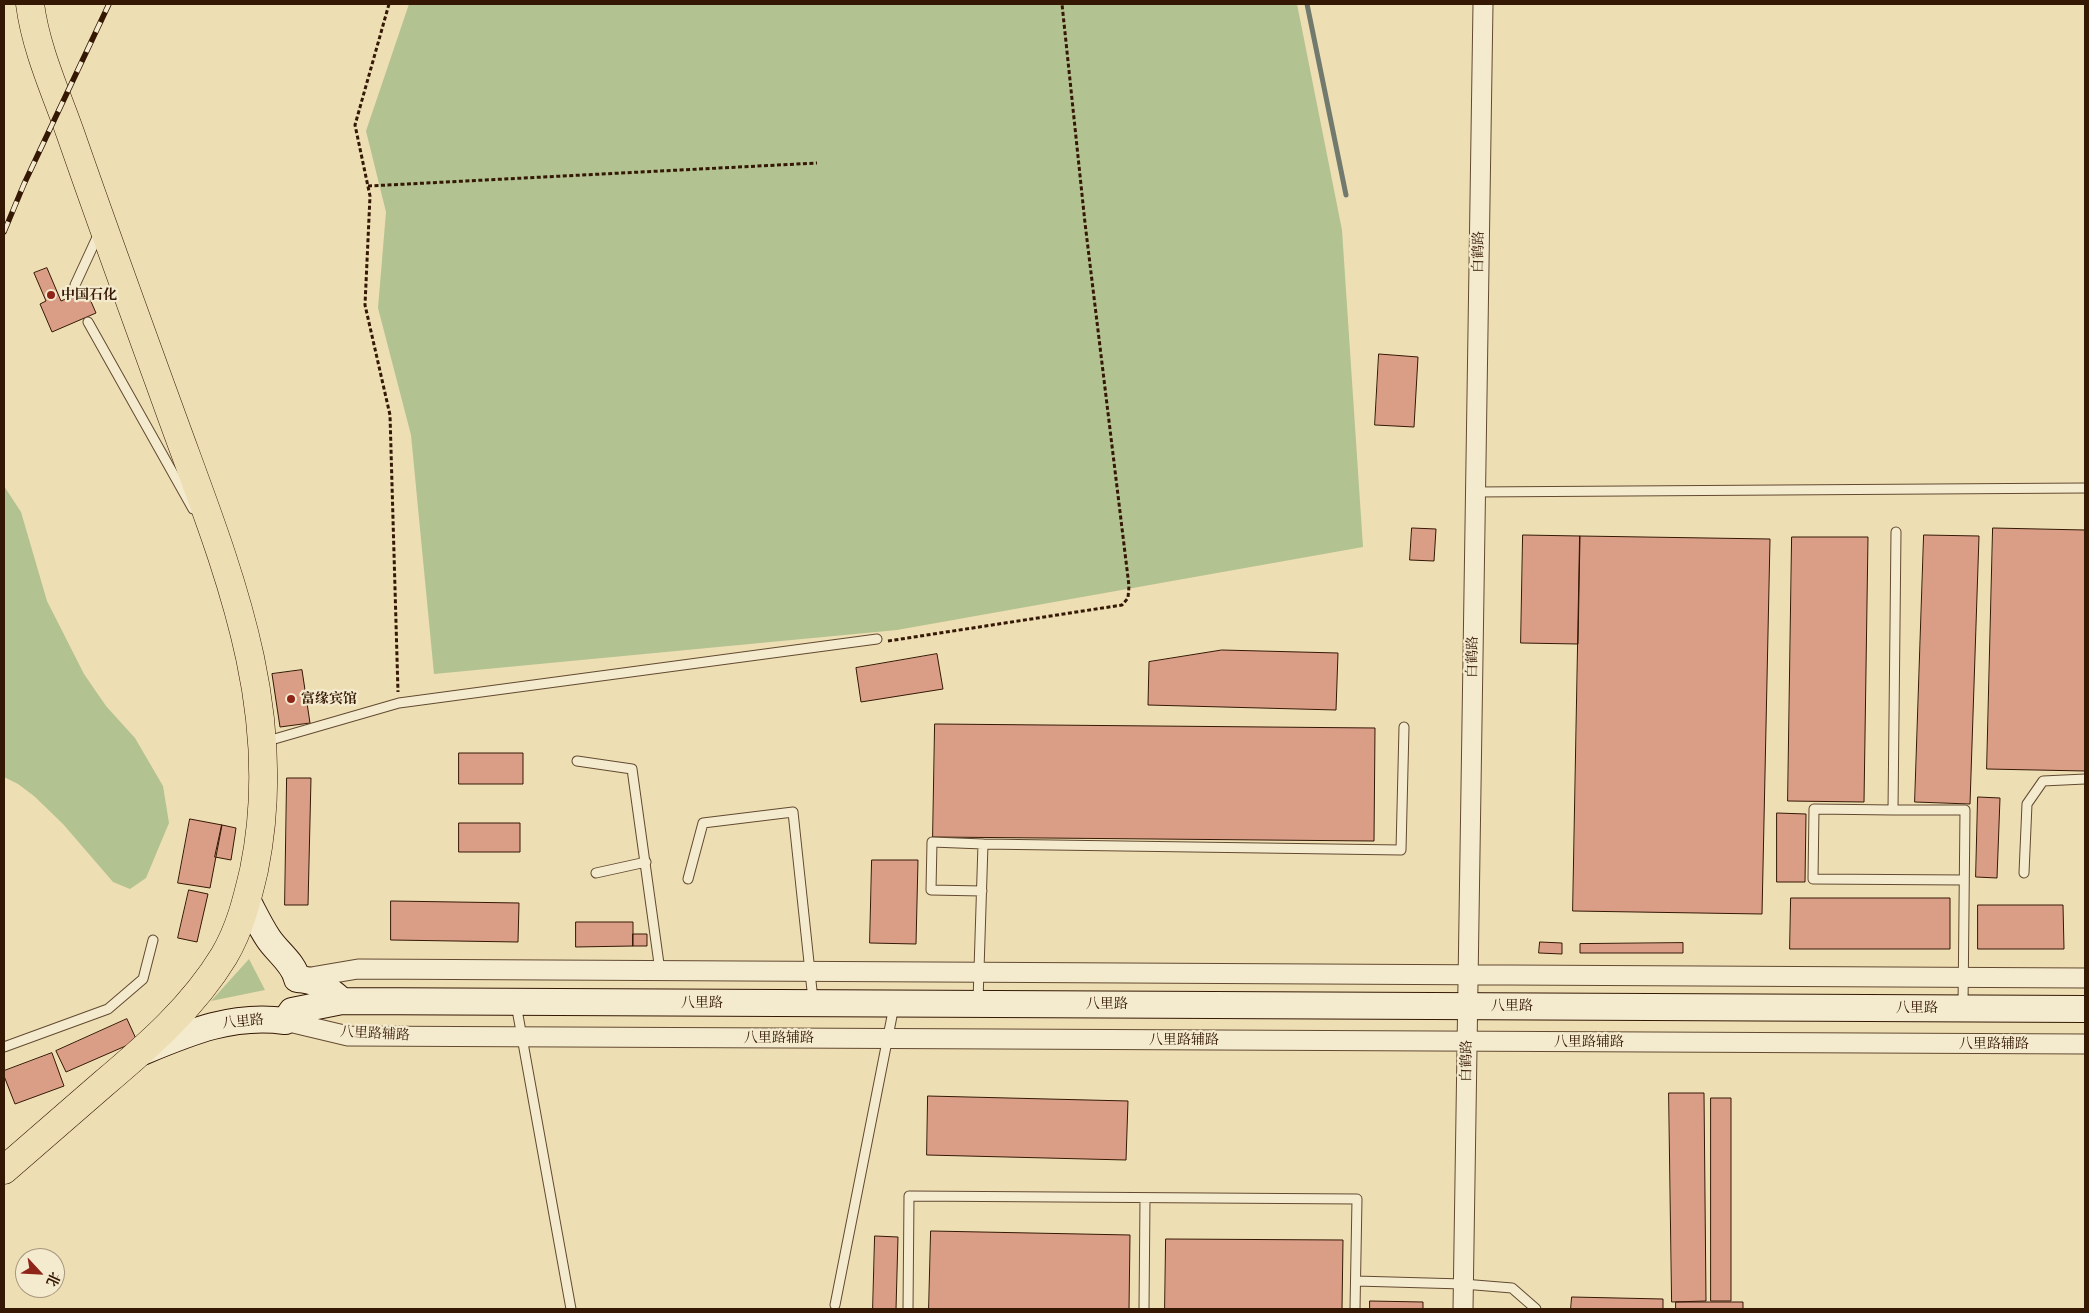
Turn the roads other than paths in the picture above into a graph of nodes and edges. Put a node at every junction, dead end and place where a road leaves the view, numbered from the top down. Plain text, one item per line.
1 (30, 4) edge
2 (1483, 4) edge
3 (102, 226) junction
4 (75, 285) dead end
5 (88, 322) dead end
6 (2085, 488) edge
7 (1475, 492) junction
8 (1896, 532) dead end
9 (228, 571) junction
10 (877, 639) road end
11 (1404, 728) dead end
12 (263, 742) junction
13 (577, 761) dead end
14 (2085, 779) edge
15 (1893, 810) junction
16 (983, 844) junction
17 (646, 862) junction
18 (596, 873) dead end
19 (2024, 873) dead end
20 (688, 880) dead end
21 (1964, 880) junction
22 (982, 891) junction
23 (247, 900) junction
24 (153, 940) dead end
25 (660, 971) junction
26 (810, 972) junction
27 (979, 972) junction
28 (1468, 975) junction
29 (1963, 977) junction
30 (2085, 978) edge
31 (297, 979) junction
32 (342, 1001) junction
33 (515, 1002) junction
34 (814, 1003) junction
35 (894, 1004) junction
36 (978, 1004) junction
37 (1467, 1006) junction
38 (1963, 1008) junction
39 (2085, 1009) edge
40 (285, 1021) junction
41 (521, 1037) junction
42 (888, 1038) junction
43 (1467, 1041) junction
44 (2085, 1044) edge
45 (4, 1047) edge
46 (140, 1052) junction
47 (4, 1170) edge
48 (1146, 1198) junction
49 (1356, 1281) junction
50 (1463, 1284) junction
51 (835, 1305) dead end
52 (571, 1309) edge
53 (908, 1309) edge
54 (1144, 1309) edge
55 (1355, 1309) edge
56 (1463, 1309) edge
57 (1536, 1309) edge

1 - 3 highway
2 - 7 street, 白鹤路
3 - 4 lane
3 - 9 highway
5 - 9 lane
6 - 7 lane
7 - 28 street, 白鹤路
8 - 15 lane
9 - 12 highway
10 - 12 lane
11 - 16 lane
12 - 23 highway
13 - 17 lane
14 - 19 lane
15 - 21 lane
15 - 21 lane
16 - 22 lane
16 - 22 lane
17 - 18 lane
17 - 25 lane
20 - 26 lane
21 - 29 lane
22 - 27 lane
23 - 31 main road
23 - 46 highway
24 - 45 lane
25 - 26 street
25 - 31 street
26 - 27 street
26 - 34 lane
27 - 28 street
27 - 36 lane
28 - 29 street
28 - 37 street, 白鹤路
29 - 30 street
29 - 38 lane
31 - 32 main road
32 - 33 main road, 八里路
32 - 40 main road, 八里路
33 - 34 main road, 八里路
33 - 41 lane
34 - 35 main road, 八里路
35 - 36 main road, 八里路
35 - 42 lane
36 - 37 main road, 八里路
37 - 38 main road, 八里路
37 - 43 street, 白鹤路
38 - 39 main road, 八里路
40 - 41 street, 八里路辅路
40 - 46 main road, 八里路
41 - 42 street, 八里路辅路
41 - 52 lane
42 - 43 street, 八里路辅路
42 - 51 lane
43 - 44 street, 八里路辅路
43 - 50 street, 白鹤路
46 - 47 highway
48 - 49 lane
48 - 53 lane
48 - 54 lane
49 - 50 lane
49 - 55 lane
50 - 56 street, 白鹤路
50 - 57 lane

